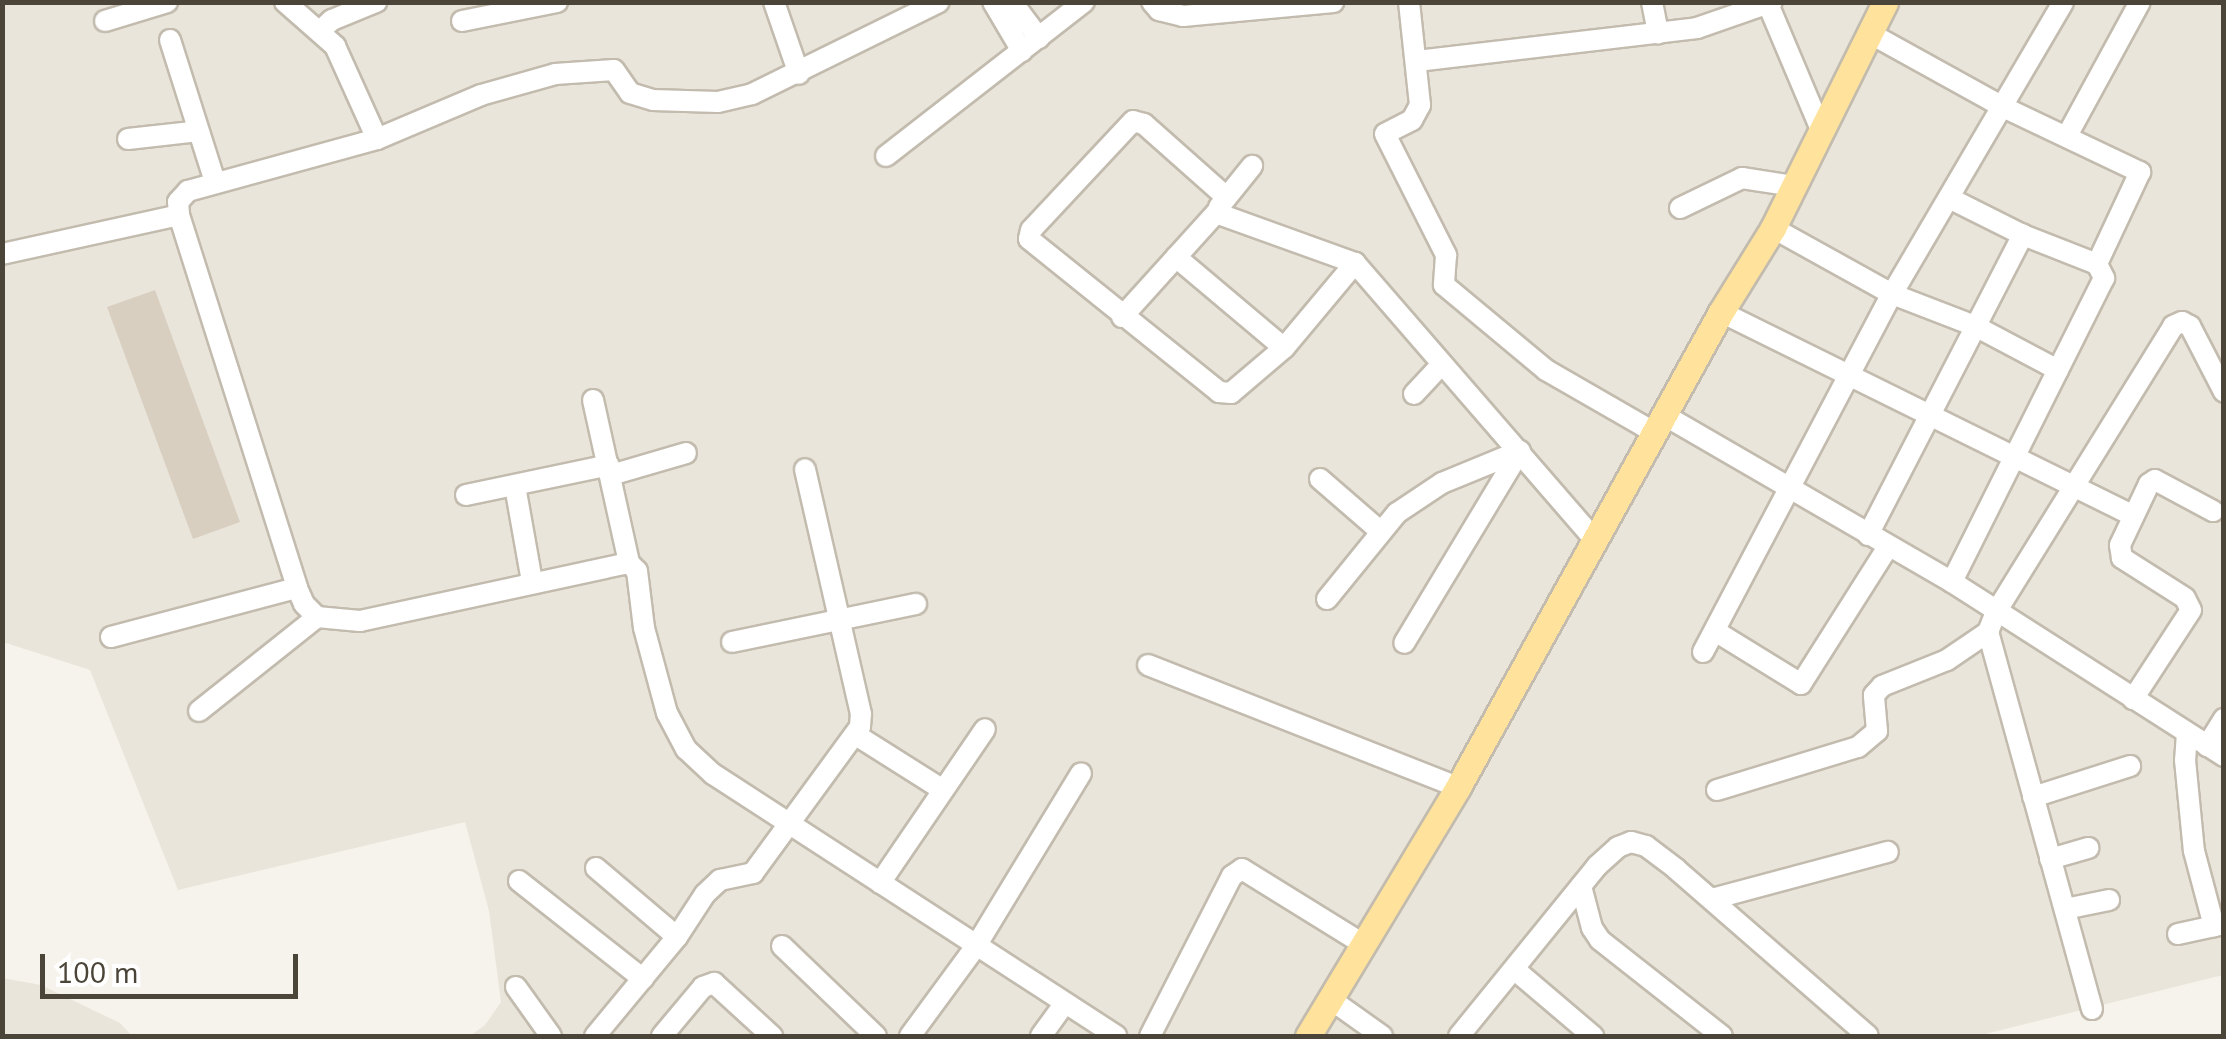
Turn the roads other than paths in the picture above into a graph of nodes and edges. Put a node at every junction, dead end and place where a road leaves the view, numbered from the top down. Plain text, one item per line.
1 (167, 2) edge
2 (284, 2) edge
3 (376, 2) edge
4 (556, 2) edge
5 (774, 2) edge
6 (939, 2) edge
7 (993, 2) edge
8 (1012, 2) edge
9 (1084, 2) edge
10 (1152, 2) edge
11 (1333, 2) edge
12 (1409, 2) edge
13 (1652, 2) edge
14 (1885, 2) edge
15 (2063, 2) edge
16 (2140, 2) edge
17 (1770, 3) edge
18 (1740, 8) edge
19 (105, 21) dead end
20 (462, 21) dead end
21 (320, 31) junction
22 (1658, 33) junction
23 (1873, 35) junction
24 (170, 40) dead end
25 (1030, 44) junction
26 (1417, 62) junction
27 (799, 74) junction
28 (2003, 107) junction
29 (199, 131) junction
30 (1822, 132) junction
31 (2068, 134) junction
32 (128, 139) dead end
33 (377, 140) junction
34 (886, 156) dead end
35 (1252, 166) dead end
36 (215, 182) junction
37 (1794, 186) junction
38 (1949, 198) junction
39 (1220, 205) junction
40 (1680, 208) dead end
41 (179, 215) junction
42 (1773, 228) junction
43 (2023, 235) junction
44 (2, 254) edge
45 (1176, 257) junction
46 (1355, 263) junction
47 (2097, 264) junction
48 (1892, 294) junction
49 (1721, 312) junction
50 (1122, 316) junction
51 (1975, 326) junction
52 (1284, 348) junction
53 (1442, 364) junction
54 (2058, 370) junction
55 (1848, 374) junction
56 (2224, 392) edge
57 (1414, 394) dead end
58 (593, 400) dead end
59 (1932, 413) junction
60 (1658, 424) junction
61 (1520, 450) junction
62 (686, 454) dead end
63 (2015, 455) junction
64 (806, 469) dead end
65 (610, 470) junction
66 (1320, 479) dead end
67 (2076, 484) junction
68 (515, 486) junction
69 (1791, 487) junction
70 (466, 495) dead end
71 (2214, 511) dead end
72 (2133, 516) junction
73 (1380, 531) junction
74 (1868, 535) junction
75 (1596, 540) junction
76 (1888, 547) junction
77 (629, 562) junction
78 (532, 581) junction
79 (1952, 582) junction
80 (297, 588) junction
81 (1327, 598) dead end
82 (916, 604) dead end
83 (1996, 612) junction
84 (317, 617) junction
85 (839, 621) junction
86 (1715, 630) junction
87 (1988, 632) junction
88 (111, 636) dead end
89 (732, 642) dead end
90 (1404, 643) dead end
91 (1703, 652) dead end
92 (1148, 665) dead end
93 (2134, 699) junction
94 (199, 711) dead end
95 (2224, 719) edge
96 (985, 729) dead end
97 (2187, 733) junction
98 (856, 735) junction
99 (2216, 751) edge
100 (2130, 766) dead end
101 (1081, 773) dead end
102 (1458, 787) junction
103 (944, 790) junction
104 (1718, 790) dead end
105 (2033, 797) junction
106 (787, 822) junction
107 (2088, 848) dead end
108 (1888, 852) dead end
109 (2050, 859) junction
110 (596, 868) dead end
111 (520, 881) dead end
112 (880, 883) junction
113 (1581, 886) junction
114 (1712, 900) junction
115 (2109, 900) dead end
116 (2065, 909) junction
117 (2219, 925) edge
118 (2178, 934) dead end
119 (677, 937) junction
120 (1364, 944) junction
121 (782, 946) dead end
122 (976, 946) junction
123 (1514, 969) junction
124 (643, 979) junction
125 (516, 986) dead end
126 (1330, 999) junction
127 (1064, 1004) junction
128 (2092, 1009) dead end
129 (552, 1036) edge
130 (595, 1036) edge
131 (662, 1036) edge
132 (772, 1036) edge
133 (876, 1036) edge
134 (910, 1036) edge
135 (1041, 1036) edge
136 (1116, 1036) edge
137 (1150, 1036) edge
138 (1308, 1036) edge
139 (1382, 1036) edge
140 (1459, 1036) edge
141 (1593, 1036) edge
142 (1722, 1036) edge
143 (1868, 1036) edge

1 - 19 street
2 - 21 street
3 - 21 street
4 - 20 street
5 - 27 street
6 - 27 street
7 - 25 street
8 - 25 street
9 - 25 street
10 - 11 street
12 - 26 street
13 - 22 street
14 - 23 main road
15 - 28 street
16 - 31 street
17 - 18 street
17 - 30 street
18 - 22 street
21 - 33 street
22 - 26 street
23 - 28 street
23 - 30 main road
24 - 29 street
25 - 34 street
26 - 60 street
27 - 33 street
28 - 31 street
28 - 38 street
29 - 32 street
29 - 36 street
30 - 37 main road
31 - 47 street
33 - 36 street
35 - 39 street
36 - 41 street
37 - 40 street
37 - 42 main road
38 - 43 street
38 - 48 street
39 - 45 street
39 - 46 street
39 - 50 street
41 - 44 street
41 - 80 street
42 - 48 street
42 - 49 main road
43 - 47 street
43 - 51 street
45 - 50 street
45 - 52 street
46 - 52 street
46 - 53 street
47 - 54 street
48 - 51 street
48 - 55 street
49 - 55 street
49 - 60 main road
50 - 52 street
51 - 54 street
51 - 59 street
53 - 57 street
53 - 61 street
54 - 63 street
55 - 59 street
55 - 69 street
56 - 67 street
58 - 65 street
59 - 63 street
59 - 74 street
60 - 69 street
60 - 75 main road
61 - 73 street
61 - 75 street
61 - 90 street
62 - 65 street
63 - 67 street
63 - 79 street
64 - 85 street
65 - 68 street
65 - 77 street
66 - 73 street
67 - 72 street
67 - 83 street
68 - 70 street
68 - 78 street
69 - 74 street
69 - 86 street
71 - 72 street
72 - 93 street
73 - 81 street
74 - 76 street
75 - 102 main road
76 - 79 street
76 - 86 street
77 - 78 street
77 - 106 street
78 - 84 street
79 - 83 street
80 - 84 street
80 - 88 street
82 - 85 street
83 - 87 street
83 - 93 street
84 - 94 street
85 - 89 street
85 - 98 street
86 - 91 street
87 - 104 street
87 - 105 street
92 - 102 street
93 - 97 street
95 - 99 street
96 - 103 street
97 - 99 street
97 - 117 street
98 - 103 street
98 - 106 street
100 - 105 street
101 - 122 street
102 - 120 main road
103 - 112 street
105 - 109 street
106 - 112 street
106 - 119 street
107 - 109 street
108 - 114 street
109 - 116 street
110 - 119 street
111 - 124 street
112 - 122 street
113 - 114 street
113 - 123 street
113 - 142 street
114 - 143 street
115 - 116 street
116 - 128 street
117 - 118 street
119 - 124 street
120 - 126 main road
120 - 137 street
121 - 133 street
122 - 127 street
122 - 134 street
123 - 140 street
123 - 141 street
124 - 130 street
125 - 129 street
126 - 138 main road
126 - 139 street
127 - 135 street
127 - 136 street
131 - 132 street

